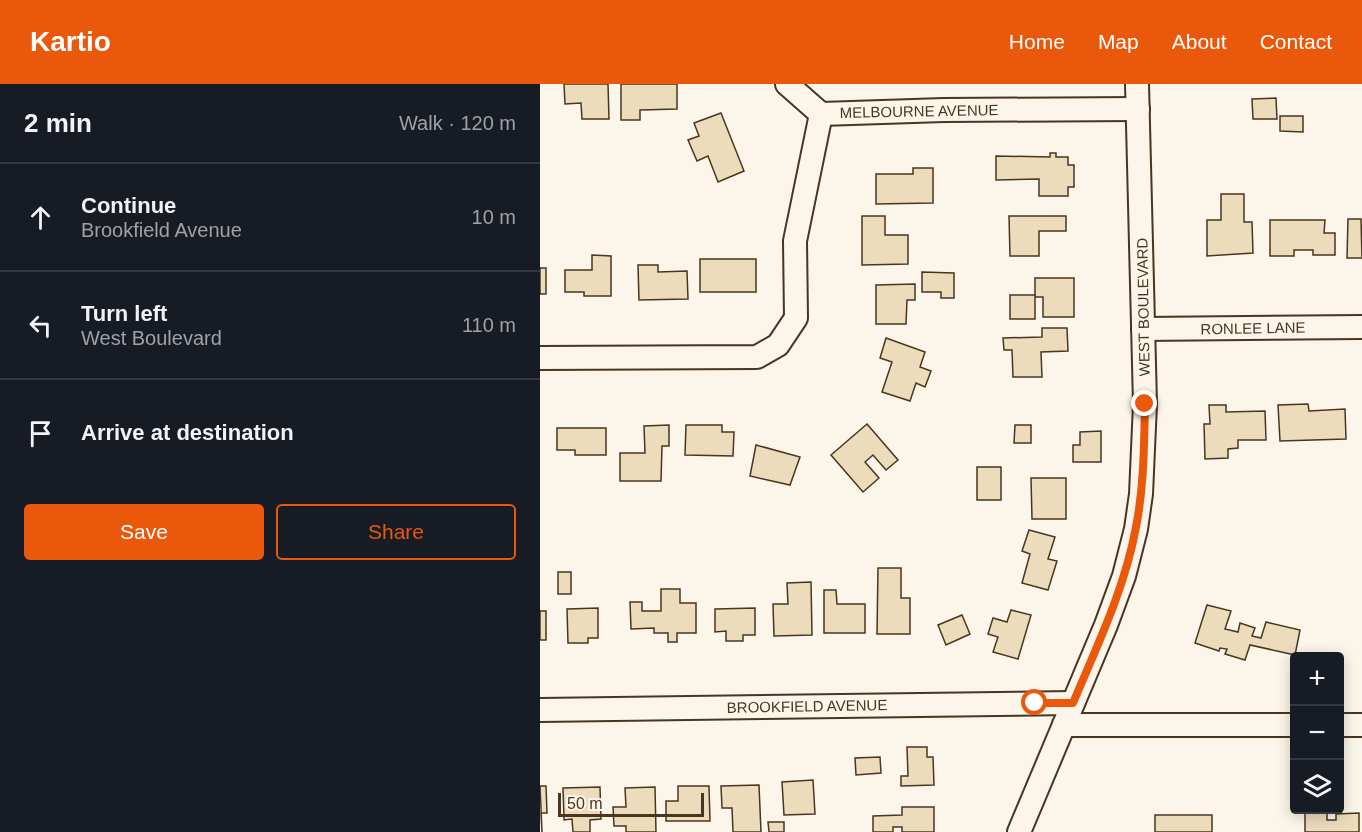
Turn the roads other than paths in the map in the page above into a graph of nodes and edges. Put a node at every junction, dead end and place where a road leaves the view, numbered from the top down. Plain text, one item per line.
1 (787, 84) edge
2 (1137, 84) edge
3 (1138, 109) junction
4 (820, 114) junction
5 (1362, 327) edge
6 (1143, 328) junction
7 (540, 358) edge
8 (1073, 703) junction
9 (540, 710) edge
10 (1064, 724) junction
11 (1290, 725) edge
12 (1344, 725) edge
13 (1362, 725) edge
14 (1019, 832) edge

1 - 4 street
2 - 3 street, WEST BOULEVARD
3 - 4 street, MELBOURNE AVENUE
3 - 6 street, WEST BOULEVARD
4 - 7 street, MELBOURNE AVENUE
5 - 6 street, RONLEE LANE
6 - 8 street, WEST BOULEVARD
8 - 9 street, BROOKFIELD AVENUE
8 - 10 street, WEST BOULEVARD
10 - 11 street
10 - 14 street, WEST BOULEVARD
12 - 13 street

